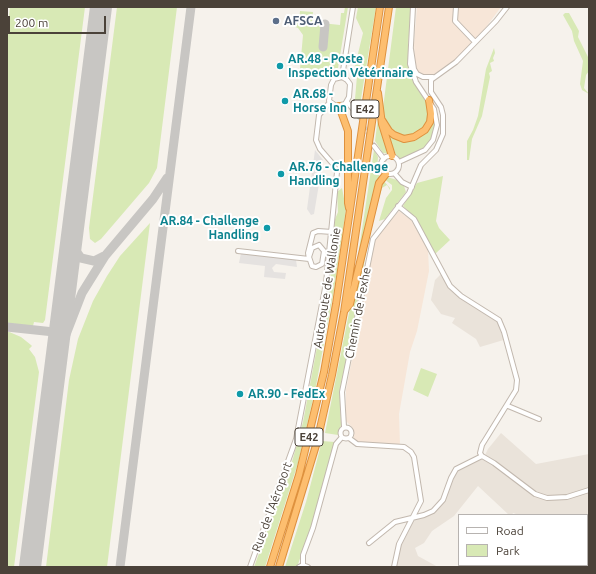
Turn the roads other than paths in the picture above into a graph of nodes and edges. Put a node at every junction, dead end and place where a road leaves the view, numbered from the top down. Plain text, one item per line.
1 (352, 7) edge
2 (380, 7) edge
3 (389, 7) edge
4 (413, 7) edge
5 (456, 7) edge
6 (507, 7) edge
7 (475, 42) junction
8 (410, 47) junction
9 (342, 77) junction
10 (434, 77) junction
11 (377, 90) junction
12 (429, 100) junction
13 (330, 102) junction
14 (347, 102) junction
15 (339, 106) junction
16 (358, 116) tunnel mouth
17 (382, 120) junction
18 (374, 146) tunnel mouth
19 (392, 156) junction
20 (384, 159) junction
21 (399, 162) junction
22 (386, 174) junction
23 (395, 174) junction
24 (412, 187) junction
25 (398, 206) junction
26 (350, 210) junction
27 (332, 232) junction
28 (238, 251) dead end
29 (309, 258) junction
30 (344, 312) junction
31 (508, 406) junction
32 (539, 418) dead end
33 (344, 427) junction
34 (342, 437) junction
35 (349, 438) junction
36 (482, 456) junction
37 (589, 490) edge
38 (414, 517) junction
39 (369, 542) dead end
40 (301, 566) edge
41 (250, 567) edge
42 (270, 567) edge
43 (280, 567) edge
44 (308, 567) edge
45 (394, 567) edge

1 - 9 street
2 - 26 highway, Autoroute de Wallonie / E42
3 - 11 highway, Autoroute de Wallonie / E42
4 - 8 street
5 - 7 street
6 - 7 street
7 - 10 street
8 - 10 street
8 - 12 street
9 - 13 street, Rue de l'Aéroport
9 - 14 street
10 - 24 street, Chemin de Fexhe
11 - 17 highway
11 - 30 highway, Autoroute de Wallonie / E42
12 - 17 highway
12 - 21 street
13 - 15 street
13 - 27 street, Rue de l'Aéroport
14 - 15 street
14 - 16 street
15 - 26 highway
17 - 19 highway
18 - 20 street
19 - 20 street
19 - 21 street
20 - 22 street
21 - 23 street
22 - 23 street
22 - 30 highway
23 - 24 street
24 - 25 street, Chemin de Fexhe
25 - 31 street
25 - 33 street, Chemin de Fexhe
26 - 42 highway, Autoroute de Wallonie / E42
27 - 29 street
27 - 41 street, Rue de l'Aéroport
28 - 29 street
29 - 29 street
30 - 43 highway, Autoroute de Wallonie / E42
31 - 32 street
31 - 36 street
33 - 34 street, Chemin de Fexhe
33 - 35 street, Chemin de Fexhe
34 - 35 street
34 - 40 street, Chemin de Fexhe
35 - 38 street
36 - 37 street
36 - 38 street
38 - 39 street
38 - 45 street
40 - 44 street, Chemin de Fexhe

